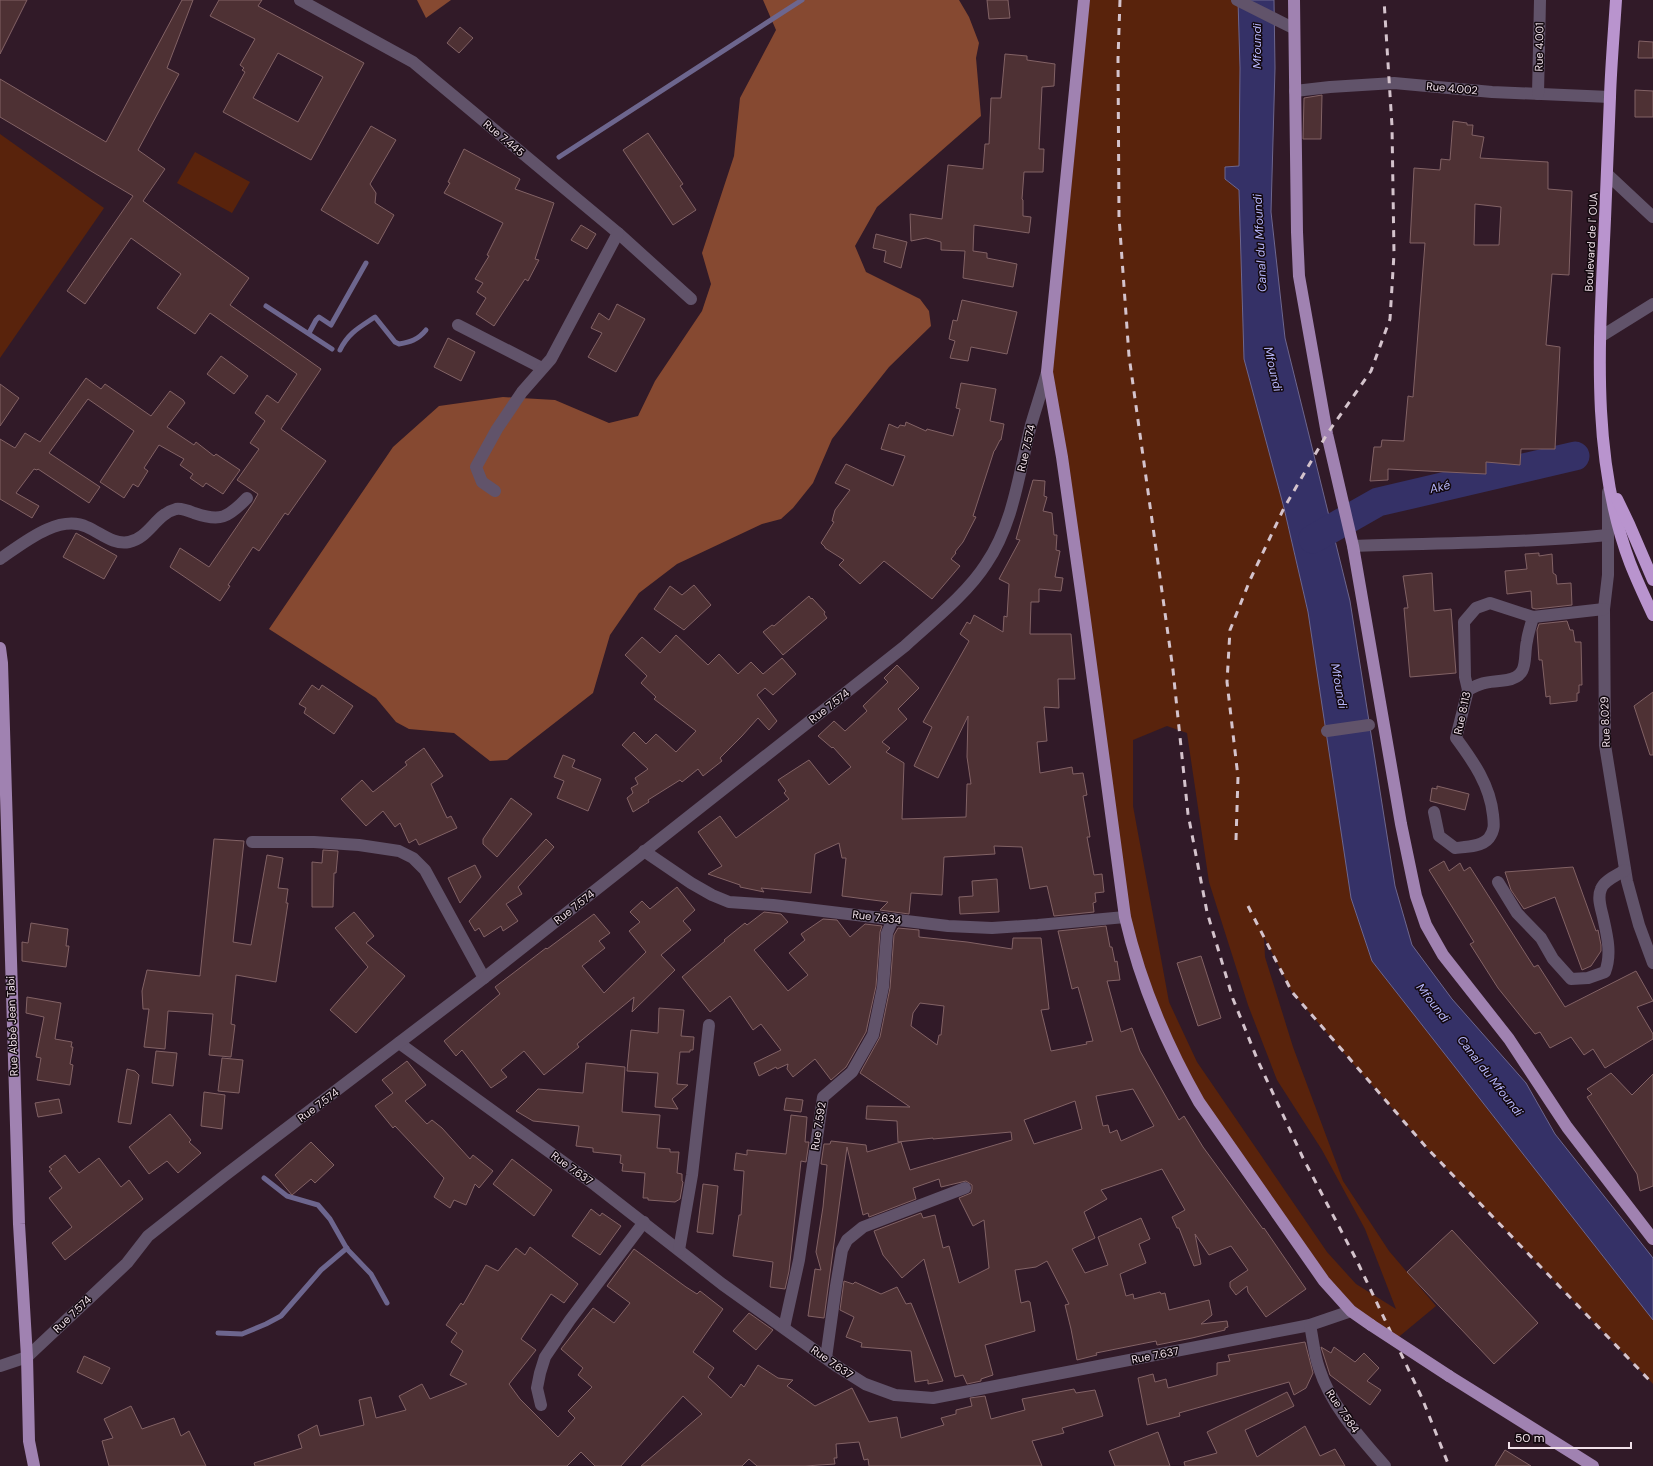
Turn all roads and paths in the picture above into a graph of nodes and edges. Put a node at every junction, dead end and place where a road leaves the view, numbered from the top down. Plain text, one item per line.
1 (300, 0) edge
2 (1084, 0) edge
3 (1237, 0) edge
4 (1294, 0) edge
5 (1540, 0) edge
6 (1616, 0) edge
7 (1287, 26) junction
8 (1295, 91) junction
9 (1538, 94) junction
10 (1610, 97) junction
11 (1608, 175) junction
12 (1653, 216) edge
13 (618, 232) junction
14 (691, 300) dead end
15 (1653, 304) edge
16 (458, 325) dead end
17 (1600, 337) junction
18 (542, 368) junction
19 (1047, 372) junction
20 (1609, 481) junction
21 (495, 491) dead end
22 (247, 498) dead end
23 (1608, 535) junction
24 (1354, 546) junction
25 (0, 559) edge
26 (1653, 580) edge
27 (1604, 608) junction
28 (1653, 615) edge
29 (1533, 617) junction
30 (0, 648) edge
31 (1468, 690) junction
32 (1369, 726) dead end
33 (1327, 731) dead end
34 (1434, 812) dead end
35 (252, 842) dead end
36 (644, 851) junction
37 (1625, 870) junction
38 (1498, 882) dead end
39 (4, 888) edge
40 (1125, 917) junction
41 (892, 919) junction
42 (1653, 963) edge
43 (484, 978) junction
44 (709, 1025) dead end
45 (399, 1043) junction
46 (965, 1188) dead end
47 (644, 1222) junction
48 (1653, 1238) edge
49 (679, 1250) junction
50 (1351, 1311) junction
51 (1310, 1325) junction
52 (784, 1328) junction
53 (27, 1356) junction
54 (826, 1358) junction
55 (0, 1366) edge
56 (541, 1405) dead end
57 (34, 1466) edge
58 (1385, 1466) edge
59 (1592, 1466) edge

1 - 13 street, Rue 7.445
2 - 19 main road
3 - 7 street
4 - 7 main road
5 - 9 street, Rue 4.001
6 - 10 highway, Boulevard de l' OUA
7 - 8 main road
8 - 9 street, Rue 4.002
8 - 24 main road
9 - 10 street, Rue 4.002
10 - 11 highway, Boulevard de l' OUA
11 - 12 street
11 - 17 highway, Boulevard de l' OUA
13 - 14 street, Rue 7.445
13 - 18 street
15 - 17 street
16 - 18 street
17 - 20 highway, Boulevard de l' OUA
18 - 21 street
19 - 36 street, Rue 7.574
19 - 40 main road
20 - 23 street, Rue 8.029
20 - 26 highway
20 - 28 highway, Boulevard de l' OUA
22 - 25 street
23 - 24 street
23 - 27 street, Rue 8.029
24 - 48 main road
27 - 29 street, Rue 8.113
27 - 37 street, Rue 8.029
29 - 31 street
29 - 31 street, Rue 8.113
30 - 39 main road, Rue Abbé Jean Tabi
31 - 34 street, Rue 8.113
32 - 33 street
35 - 43 street
36 - 41 street, Rue 7.634
36 - 43 street, Rue 7.574
37 - 38 street
37 - 42 street, Rue 8.029
39 - 53 main road, Rue Abbé Jean Tabi
40 - 41 street, Rue 7.634
40 - 50 main road
41 - 52 street, Rue 7.592
43 - 45 street, Rue 7.574
44 - 49 street
45 - 47 street, Rue 7.637
45 - 53 street, Rue 7.574
46 - 54 street
47 - 49 street, Rue 7.637
47 - 56 street
49 - 52 street, Rue 7.637
50 - 51 street, Rue 7.637
50 - 59 main road, bridge
51 - 54 street, Rue 7.637
51 - 58 street, Rue 7.584
52 - 54 street, Rue 7.637
53 - 55 street, Rue 7.574
53 - 57 main road, Rue Abbé Jean Tabi

